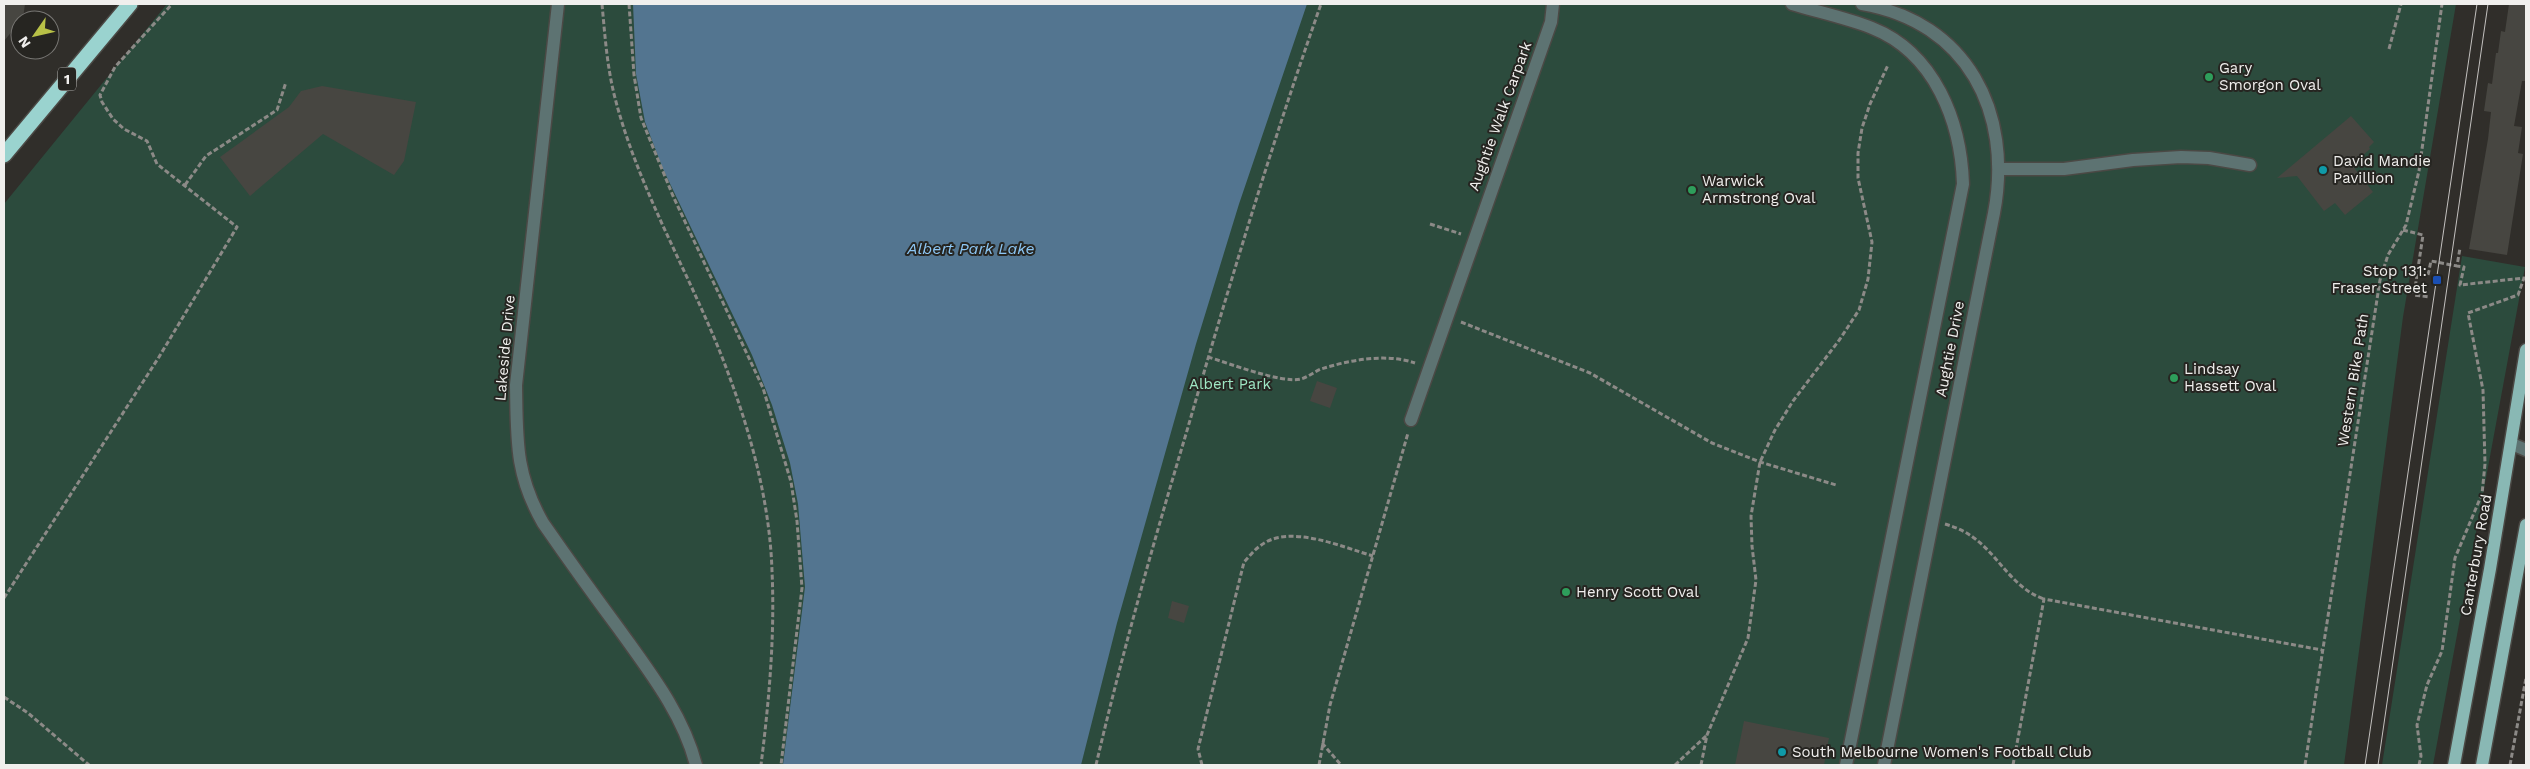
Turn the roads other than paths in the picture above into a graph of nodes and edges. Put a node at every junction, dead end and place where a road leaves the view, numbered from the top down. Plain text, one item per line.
1 (130, 4) edge
2 (558, 4) edge
3 (1553, 4) edge
4 (1792, 4) edge
5 (1862, 4) edge
6 (4, 155) edge
7 (2250, 165) dead end
8 (1999, 169) junction
9 (2526, 350) edge
10 (1411, 420) road end
11 (2512, 444) junction
12 (2526, 450) edge
13 (2526, 525) edge
14 (696, 765) edge
15 (1846, 765) edge
16 (1884, 765) edge
17 (2454, 765) edge
18 (2482, 765) edge

1 - 6 highway, 1
2 - 14 street, Lakeside Drive
3 - 10 street, Aughtie Walk Carpark
4 - 15 street
5 - 8 street, Aughtie Drive
7 - 8 street
8 - 16 street, Aughtie Drive
9 - 11 main road, Canterbury Road
11 - 12 street
11 - 17 main road, Canterbury Road
13 - 18 main road

